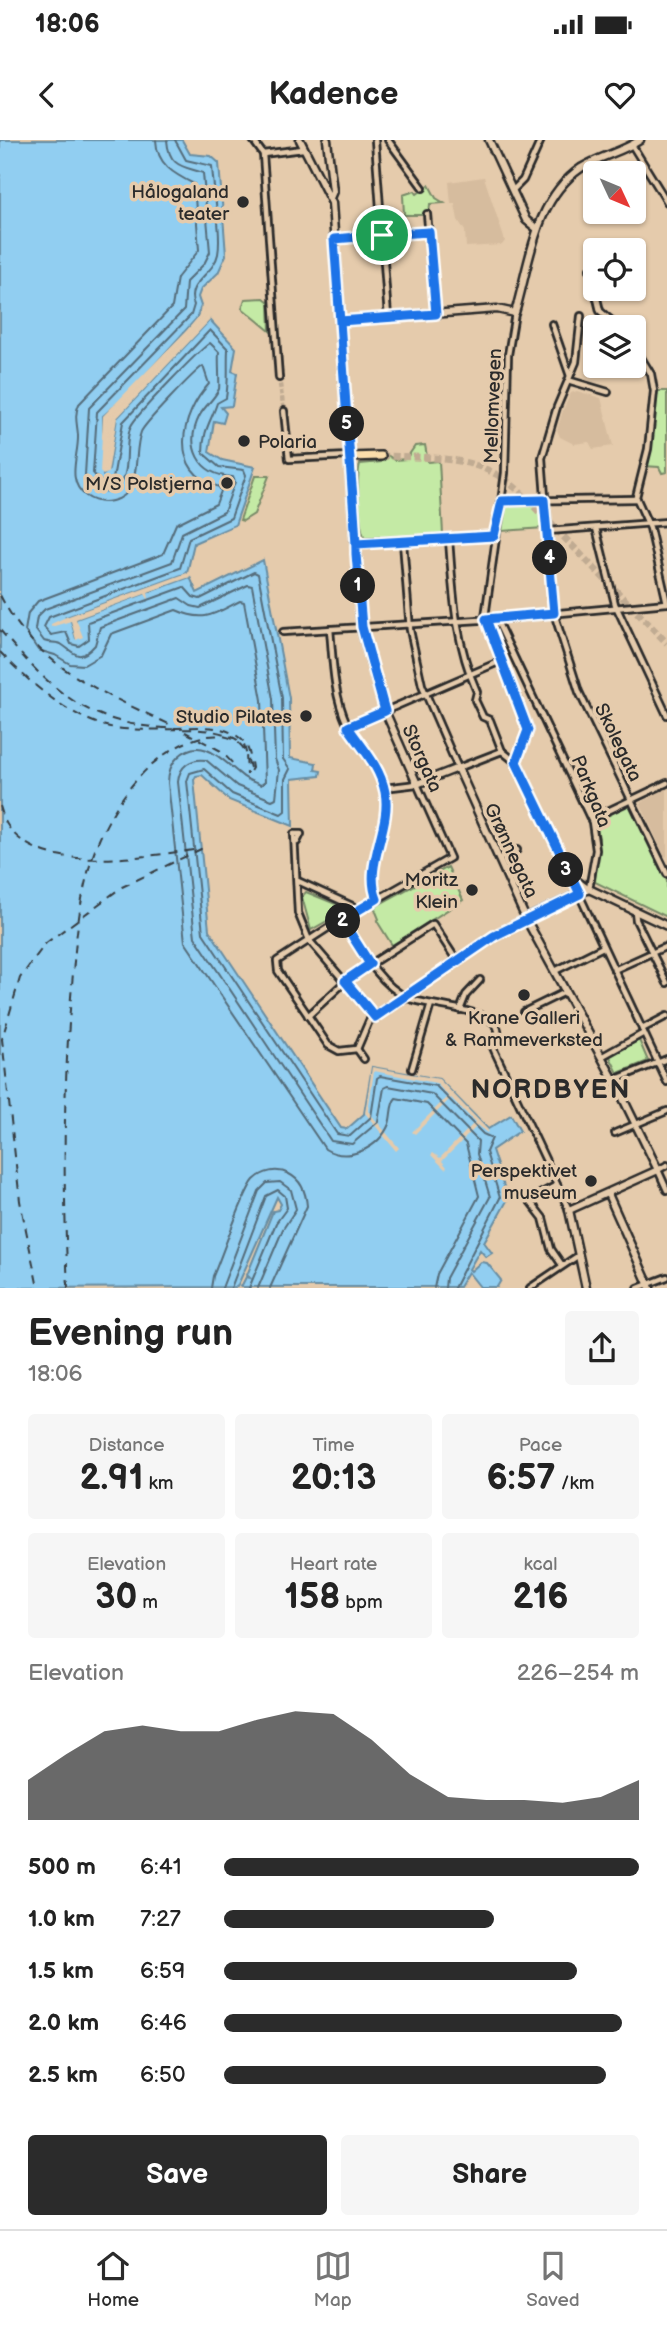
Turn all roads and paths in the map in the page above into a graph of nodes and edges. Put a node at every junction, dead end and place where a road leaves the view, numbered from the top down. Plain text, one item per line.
1 (253, 140) edge
2 (300, 140) edge
3 (327, 140) edge
4 (375, 140) edge
5 (388, 140) edge
6 (489, 140) edge
7 (541, 140) edge
8 (640, 140) edge
9 (632, 145) junction
10 (303, 149) junction
11 (263, 154) junction
12 (423, 188) dead end
13 (514, 189) junction
14 (330, 198) junction
15 (667, 202) edge
16 (427, 214) dead end
17 (536, 228) junction
18 (429, 232) junction
19 (382, 235) junction
20 (334, 239) junction
21 (516, 313) junction
22 (436, 314) junction
23 (388, 317) junction
24 (581, 317) dead end
25 (340, 321) junction
26 (552, 324) dead end
27 (646, 366) edge
28 (279, 378) tunnel mouth
29 (571, 379) junction
30 (608, 392) dead end
31 (284, 411) tunnel mouth
32 (381, 456) tunnel mouth
33 (349, 457) junction
34 (637, 499) junction
35 (544, 500) junction
36 (502, 501) junction
37 (667, 522) edge
38 (648, 524) junction
39 (596, 528) junction
40 (548, 531) junction
41 (494, 536) junction
42 (449, 539) junction
43 (403, 542) junction
44 (356, 544) junction
45 (667, 603) edge
46 (617, 608) junction
47 (554, 613) junction
48 (486, 619) junction
49 (496, 619) junction
50 (455, 621) junction
51 (410, 624) junction
52 (362, 627) junction
53 (331, 629) junction
54 (282, 632) dead end
55 (501, 661) junction
56 (468, 675) junction
57 (426, 694) junction
58 (385, 711) junction
59 (667, 715) edge
60 (348, 727) junction
61 (502, 751) junction
62 (516, 762) junction
63 (458, 768) junction
64 (667, 783) edge
65 (417, 785) junction
66 (384, 788) junction
67 (632, 799) junction
68 (591, 818) junction
69 (297, 842) dead end
70 (517, 850) dead end
71 (498, 859) junction
72 (665, 863) edge
73 (667, 874) edge
74 (569, 875) junction
75 (298, 881) junction
76 (589, 889) junction
77 (580, 894) junction
78 (377, 899) junction
79 (359, 909) junction
80 (635, 910) junction
81 (526, 919) junction
82 (342, 920) junction
83 (667, 926) edge
84 (309, 940) junction
85 (667, 946) edge
86 (603, 947) junction
87 (652, 953) junction
88 (457, 961) junction
89 (370, 964) junction
90 (614, 970) junction
91 (554, 972) junction
92 (480, 980) dead end
93 (345, 981) junction
94 (667, 983) edge
95 (565, 992) junction
96 (406, 998) junction
97 (431, 1004) junction
98 (460, 1010) junction
99 (524, 1012) dead end
100 (308, 1016) junction
101 (667, 1016) edge
102 (375, 1017) junction
103 (643, 1031) junction
104 (357, 1049) junction
105 (601, 1057) junction
106 (364, 1059) dead end
107 (667, 1059) edge
108 (657, 1062) junction
109 (412, 1069) dead end
110 (614, 1080) junction
111 (667, 1082) edge
112 (667, 1111) edge
113 (637, 1125) junction
114 (615, 1133) dead end
115 (667, 1165) edge
116 (658, 1170) junction
117 (557, 1185) junction
118 (667, 1190) edge
119 (608, 1194) junction
120 (569, 1210) junction
121 (580, 1255) junction
122 (562, 1265) junction
123 (667, 1277) edge
124 (650, 1286) edge
125 (530, 1287) edge
126 (586, 1287) edge
127 (638, 1287) edge

1 - 11 street
2 - 10 street
3 - 14 street, Storgata
4 - 19 street
5 - 12 street
6 - 13 street
7 - 13 street
8 - 9 street, Mellomvegen
9 - 15 street
9 - 17 street, Mellomvegen
10 - 11 street
10 - 14 street
11 - 28 street
13 - 17 street
14 - 20 street, Storgata
16 - 18 street
17 - 21 street, Mellomvegen
18 - 19 street
18 - 22 street
19 - 20 street
19 - 23 street
20 - 25 street, Storgata
21 - 22 street
21 - 36 street, Mellomvegen
22 - 23 street
23 - 25 street
24 - 29 street, Skolegata
25 - 33 street, Storgata
26 - 29 street
27 - 34 street
29 - 30 street
29 - 35 street, Skolegata
31 - 33 street
32 - 33 main road
33 - 44 street, Storgata
34 - 35 street
34 - 38 street
35 - 36 street
35 - 40 street, Skolegata
36 - 41 street, Mellomvegen
37 - 38 street
38 - 39 street
38 - 45 street
39 - 40 street
39 - 46 street
40 - 47 street, Skolegata
41 - 42 street
41 - 48 street, Mellomvegen
42 - 43 street
42 - 50 street
43 - 44 street
43 - 51 street, Grønnegata
44 - 52 street, Storgata
45 - 46 street
46 - 47 street
46 - 59 street
47 - 49 street
47 - 67 street, Skolegata
48 - 49 street
48 - 50 street
48 - 55 street, Mellomvegen
49 - 68 street, Parkgata
50 - 51 street
50 - 56 street
51 - 52 street
51 - 57 street, Grønnegata
52 - 53 street
52 - 58 street, Storgata
53 - 54 street
53 - 60 street
55 - 56 street
55 - 62 street, Mellomvegen
56 - 57 street
56 - 61 street
57 - 58 street
57 - 63 street, Grønnegata
58 - 60 street
58 - 65 street, Storgata
60 - 66 street
61 - 62 street
61 - 63 street
62 - 74 street
63 - 65 street
63 - 71 street, Grønnegata
64 - 67 street
65 - 66 street
65 - 78 street, Storgata
66 - 78 street
67 - 68 street
67 - 72 street, Skolegata
68 - 76 street, Parkgata
69 - 75 street
70 - 71 street
71 - 81 street, Grønnegata
72 - 73 street, Skolegata
74 - 76 street
74 - 77 street
75 - 79 street
75 - 84 street
76 - 77 street
76 - 80 street
77 - 81 street
77 - 86 street
78 - 79 street
79 - 82 street
80 - 83 street
80 - 87 street
81 - 88 street
81 - 91 street, Grønnegata
82 - 84 street
82 - 89 street
84 - 93 street
84 - 100 street
85 - 87 street
86 - 90 street
86 - 91 street
87 - 90 street
87 - 94 street
88 - 89 street
88 - 96 street
89 - 93 street
89 - 96 street
90 - 103 street
91 - 95 street, Grønnegata
92 - 98 street
93 - 100 street
93 - 102 street
95 - 99 street
95 - 105 street, Grønnegata
96 - 97 street
96 - 102 street
97 - 98 street
97 - 109 street
98 - 117 street
100 - 104 street
101 - 103 street
102 - 104 street
103 - 105 street
103 - 108 street
104 - 106 street
105 - 110 street, Grønnegata
107 - 108 street
108 - 110 street
108 - 111 street
110 - 113 street, Grønnegata
112 - 113 street
113 - 114 street
113 - 116 street, Grønnegata
115 - 116 street
116 - 118 street, Grønnegata
116 - 119 street
117 - 120 street
117 - 122 street
119 - 120 street
119 - 124 street
120 - 121 street
121 - 122 street
121 - 126 street
122 - 125 street
123 - 124 street
124 - 127 street

